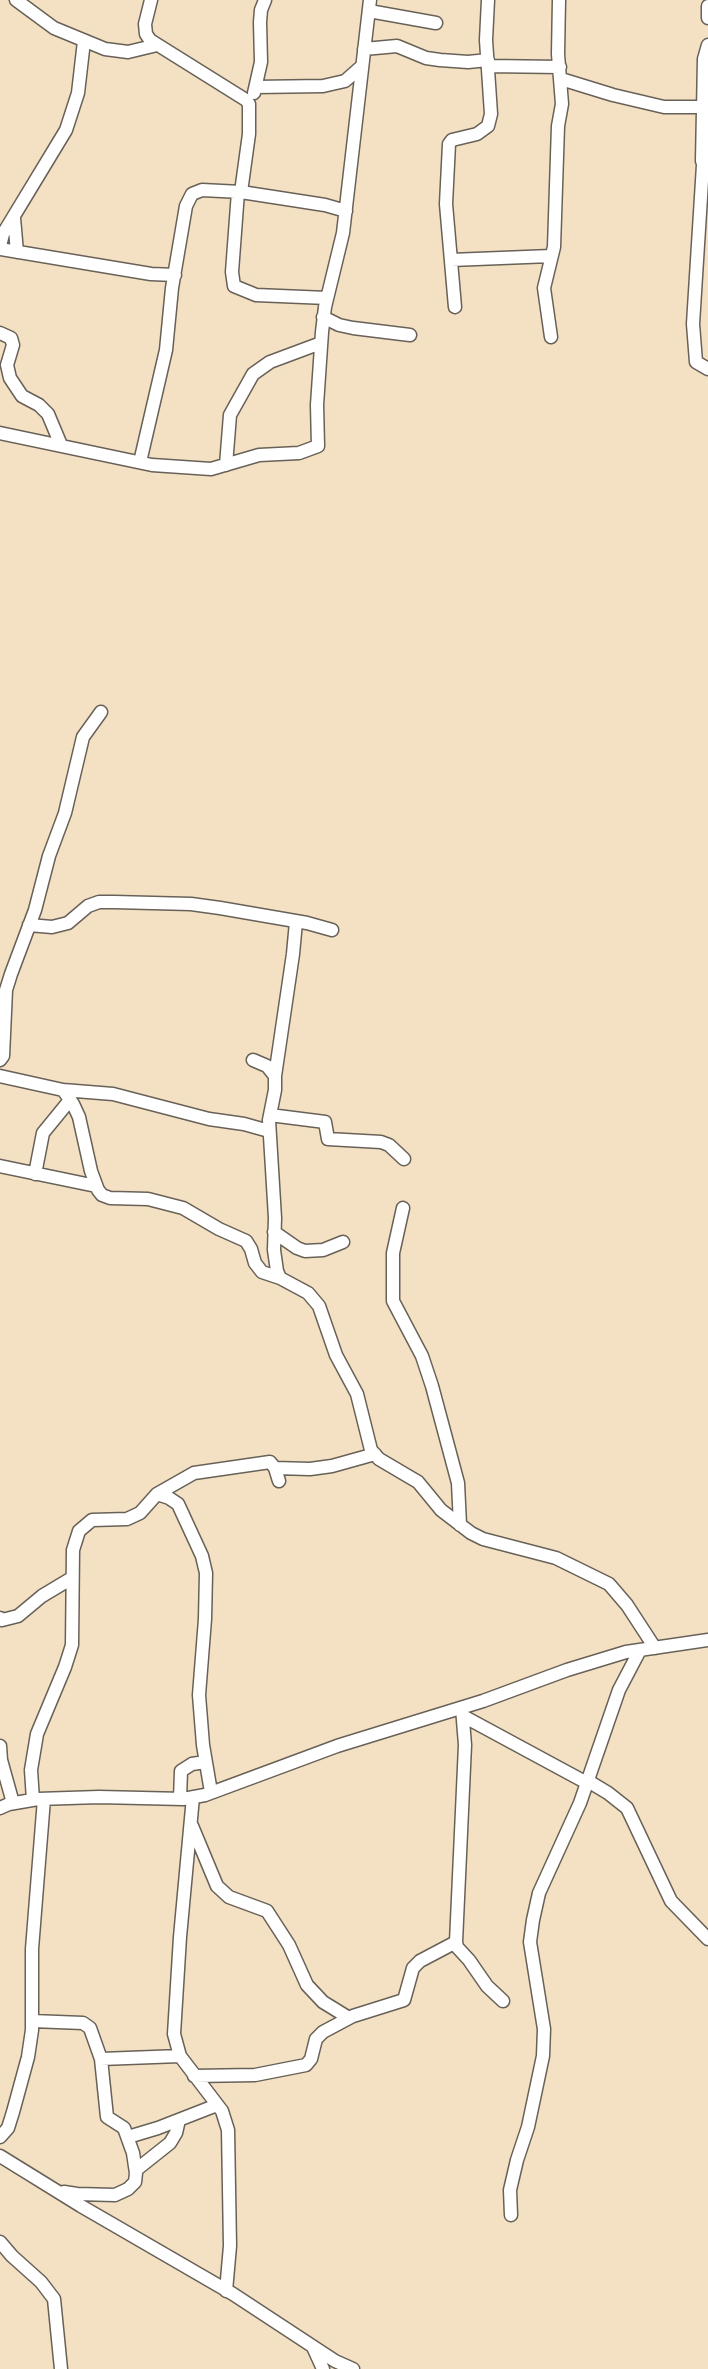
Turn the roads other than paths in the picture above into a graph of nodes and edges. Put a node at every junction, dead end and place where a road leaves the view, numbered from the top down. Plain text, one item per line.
1 (15, 0) edge
2 (151, 0) edge
3 (266, 0) edge
4 (488, 0) edge
5 (559, 0) edge
6 (370, 5) edge
7 (708, 6) edge
8 (708, 18) edge
9 (436, 23) dead end
10 (84, 41) junction
11 (157, 45) junction
12 (708, 45) edge
13 (364, 49) junction
14 (488, 63) junction
15 (362, 66) junction
16 (560, 73) junction
17 (256, 87) junction
18 (249, 104) junction
19 (704, 104) edge
20 (705, 168) edge
21 (240, 192) junction
22 (346, 211) junction
23 (14, 218) junction
24 (0, 248) edge
25 (17, 252) junction
26 (551, 256) junction
27 (451, 260) junction
28 (175, 274) junction
29 (327, 298) junction
30 (455, 307) dead end
31 (324, 317) junction
32 (0, 333) edge
33 (410, 335) dead end
34 (551, 337) dead end
35 (321, 343) junction
36 (708, 369) edge
37 (0, 433) edge
38 (61, 445) junction
39 (140, 462) junction
40 (226, 465) junction
41 (101, 712) dead end
42 (296, 922) junction
43 (29, 925) junction
44 (332, 930) dead end
45 (21, 946) junction
46 (0, 989) edge
47 (0, 1060) edge
48 (253, 1060) dead end
49 (0, 1076) edge
50 (275, 1076) junction
51 (66, 1095) junction
52 (270, 1115) junction
53 (269, 1131) junction
54 (404, 1159) dead end
55 (0, 1166) edge
56 (36, 1174) junction
57 (96, 1186) junction
58 (403, 1208) dead end
59 (274, 1232) junction
60 (343, 1242) dead end
61 (280, 1278) junction
62 (375, 1454) junction
63 (275, 1468) junction
64 (279, 1481) dead end
65 (156, 1494) junction
66 (460, 1525) junction
67 (72, 1578) junction
68 (0, 1618) edge
69 (708, 1640) edge
70 (655, 1648) junction
71 (640, 1650) junction
72 (463, 1712) junction
73 (0, 1746) edge
74 (205, 1762) junction
75 (588, 1782) junction
76 (212, 1792) junction
77 (193, 1797) junction
78 (38, 1799) junction
79 (180, 1799) junction
80 (13, 1803) junction
81 (0, 1808) edge
82 (191, 1825) junction
83 (708, 1939) edge
84 (456, 1941) junction
85 (503, 2001) dead end
86 (349, 2018) junction
87 (32, 2021) junction
88 (180, 2056) junction
89 (101, 2059) junction
90 (194, 2076) junction
91 (218, 2105) junction
92 (179, 2120) junction
93 (0, 2137) edge
94 (128, 2137) junction
95 (0, 2156) edge
96 (136, 2170) junction
97 (56, 2190) junction
98 (512, 2215) dead end
99 (0, 2242) edge
100 (226, 2291) junction
101 (313, 2347) junction
102 (61, 2369) edge
103 (323, 2369) edge
104 (352, 2369) edge

1 - 10 street
2 - 11 street
3 - 17 street
4 - 14 street
5 - 16 street
6 - 9 street
6 - 13 street
7 - 8 street
10 - 11 street
10 - 23 street
11 - 18 street
12 - 19 street
13 - 14 street
13 - 15 street
14 - 16 street
14 - 27 street
15 - 17 street
15 - 22 street
16 - 19 street
16 - 26 street
17 - 18 street
18 - 21 street
19 - 20 street
20 - 36 street
21 - 22 street
21 - 28 street
21 - 29 street
22 - 29 street
23 - 24 street
23 - 25 street
24 - 25 street
25 - 28 street
26 - 27 street
26 - 34 street
27 - 30 street
28 - 39 street
29 - 31 street
31 - 33 street
31 - 35 street
32 - 38 street
35 - 40 street
35 - 40 street
37 - 38 street
38 - 39 street
39 - 40 street
41 - 43 street
42 - 43 street
42 - 44 street
42 - 50 street
43 - 45 street
45 - 46 street
45 - 47 street
48 - 50 street
49 - 51 street
50 - 52 street
51 - 53 street
51 - 56 street
51 - 57 street
52 - 53 street
52 - 54 street
53 - 59 street
55 - 56 street
56 - 57 street
57 - 61 street
58 - 66 street
59 - 60 street
59 - 61 street
61 - 62 street
62 - 63 street
62 - 66 street
63 - 64 street
63 - 65 street
65 - 67 street
65 - 74 street
66 - 70 street
67 - 68 street
67 - 78 street
69 - 70 street
70 - 71 street
71 - 72 street
71 - 75 street
72 - 75 street
72 - 76 street
72 - 84 street
73 - 80 street
74 - 76 street
74 - 79 street
75 - 83 street
75 - 98 street
76 - 77 street
77 - 79 street
77 - 82 street
78 - 79 street
78 - 80 street
78 - 87 street
80 - 81 street
82 - 86 street
82 - 88 street
84 - 85 street
84 - 86 street
86 - 90 street
87 - 89 street
87 - 93 street
88 - 89 street
88 - 90 street
89 - 94 street
90 - 91 street
91 - 92 street
91 - 100 street
92 - 94 street
92 - 96 street
94 - 96 street
95 - 97 street
96 - 97 street
97 - 100 street
99 - 102 street
100 - 101 street
101 - 103 street
101 - 104 street

